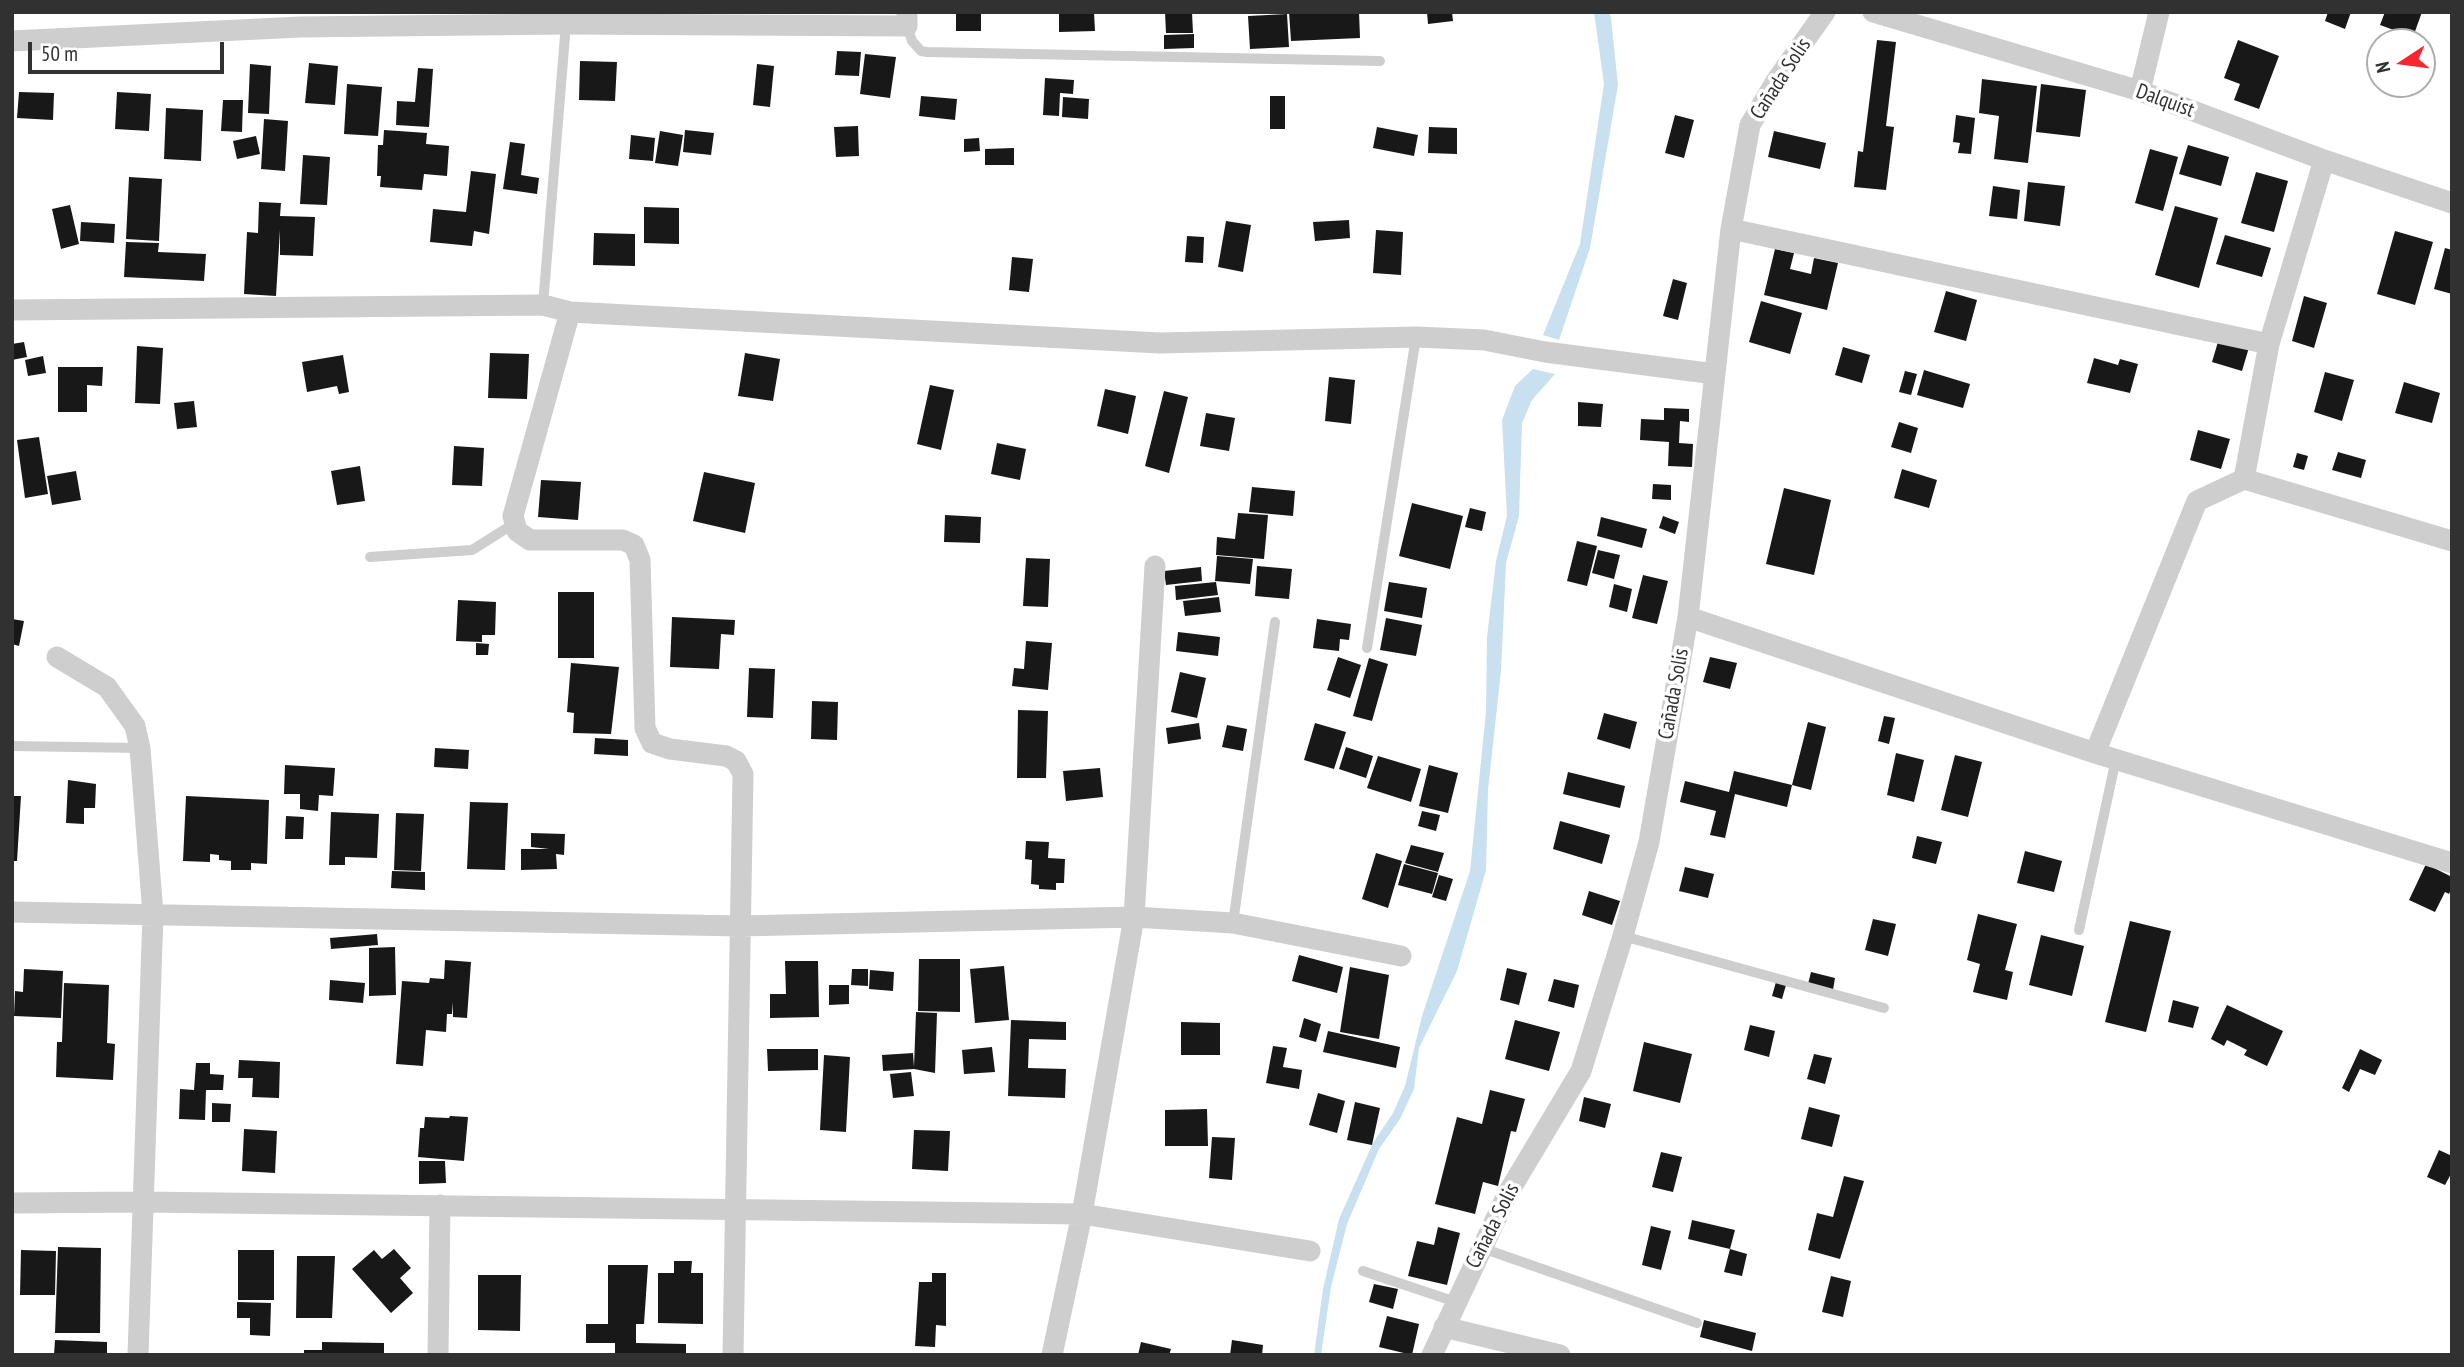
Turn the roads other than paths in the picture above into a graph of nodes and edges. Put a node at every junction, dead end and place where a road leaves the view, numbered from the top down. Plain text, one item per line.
1 (1825, 12) edge
2 (1873, 12) edge
3 (2160, 12) edge
4 (907, 19) edge
5 (300, 20) edge
6 (566, 24) junction
7 (12, 41) edge
8 (1380, 61) dead end
9 (2140, 91) junction
10 (2324, 160) junction
11 (2452, 203) edge
12 (1731, 229) junction
13 (543, 305) junction
14 (12, 310) edge
15 (570, 312) junction
16 (1416, 337) junction
17 (2269, 344) junction
18 (1715, 374) junction
19 (2244, 479) junction
20 (515, 523) junction
21 (2452, 541) edge
22 (370, 556) dead end
23 (1155, 566) dead end
24 (1688, 617) junction
25 (1275, 622) dead end
26 (1367, 648) dead end
27 (57, 657) dead end
28 (12, 746) edge
29 (140, 748) junction
30 (2095, 752) junction
31 (2116, 759) junction
32 (2452, 863) edge
33 (12, 912) edge
34 (153, 914) junction
35 (1134, 917) junction
36 (1233, 923) junction
37 (740, 926) junction
38 (2079, 930) dead end
39 (1623, 936) junction
40 (1401, 956) dead end
41 (1884, 1009) dead end
42 (143, 1202) junction
43 (12, 1203) edge
44 (440, 1205) junction
45 (734, 1208) junction
46 (1082, 1214) junction
47 (1482, 1248) junction
48 (1310, 1251) dead end
49 (1363, 1271) dead end
50 (1456, 1302) junction
51 (1697, 1323) dead end
52 (1444, 1327) junction
53 (138, 1355) edge
54 (438, 1355) edge
55 (733, 1355) edge
56 (1052, 1355) edge
57 (1432, 1355) edge
58 (1560, 1355) edge

1 - 12 street, Cañada Solis
2 - 9 street, Dalquist
3 - 9 street
4 - 6 street
4 - 8 lane
5 - 6 street
5 - 7 street
6 - 13 lane
9 - 10 street, Dalquist
10 - 11 street, Dalquist
10 - 17 street
12 - 17 street
12 - 18 street, Cañada Solis
13 - 14 street
13 - 15 street
15 - 16 street
15 - 20 street
16 - 18 street
16 - 26 lane
17 - 19 street
18 - 24 street, Cañada Solis
19 - 21 street
19 - 30 street
20 - 22 lane
20 - 37 street
23 - 35 street
24 - 30 street
24 - 39 street, Cañada Solis
25 - 36 lane
27 - 29 street
28 - 29 lane
29 - 34 street
30 - 31 street
31 - 32 street
31 - 38 lane
33 - 34 street
34 - 37 street
34 - 42 street
35 - 36 street
35 - 37 street
35 - 46 street
36 - 40 street
37 - 45 street
39 - 41 lane
39 - 47 street, Cañada Solis
42 - 43 street
42 - 44 street
42 - 53 street
44 - 45 street
44 - 54 street
45 - 46 street
45 - 55 street
46 - 48 street
46 - 56 street
47 - 50 street, Cañada Solis
47 - 51 lane
49 - 50 lane
50 - 52 street, Cañada Solis
52 - 57 street, Cañada Solis
52 - 58 street

